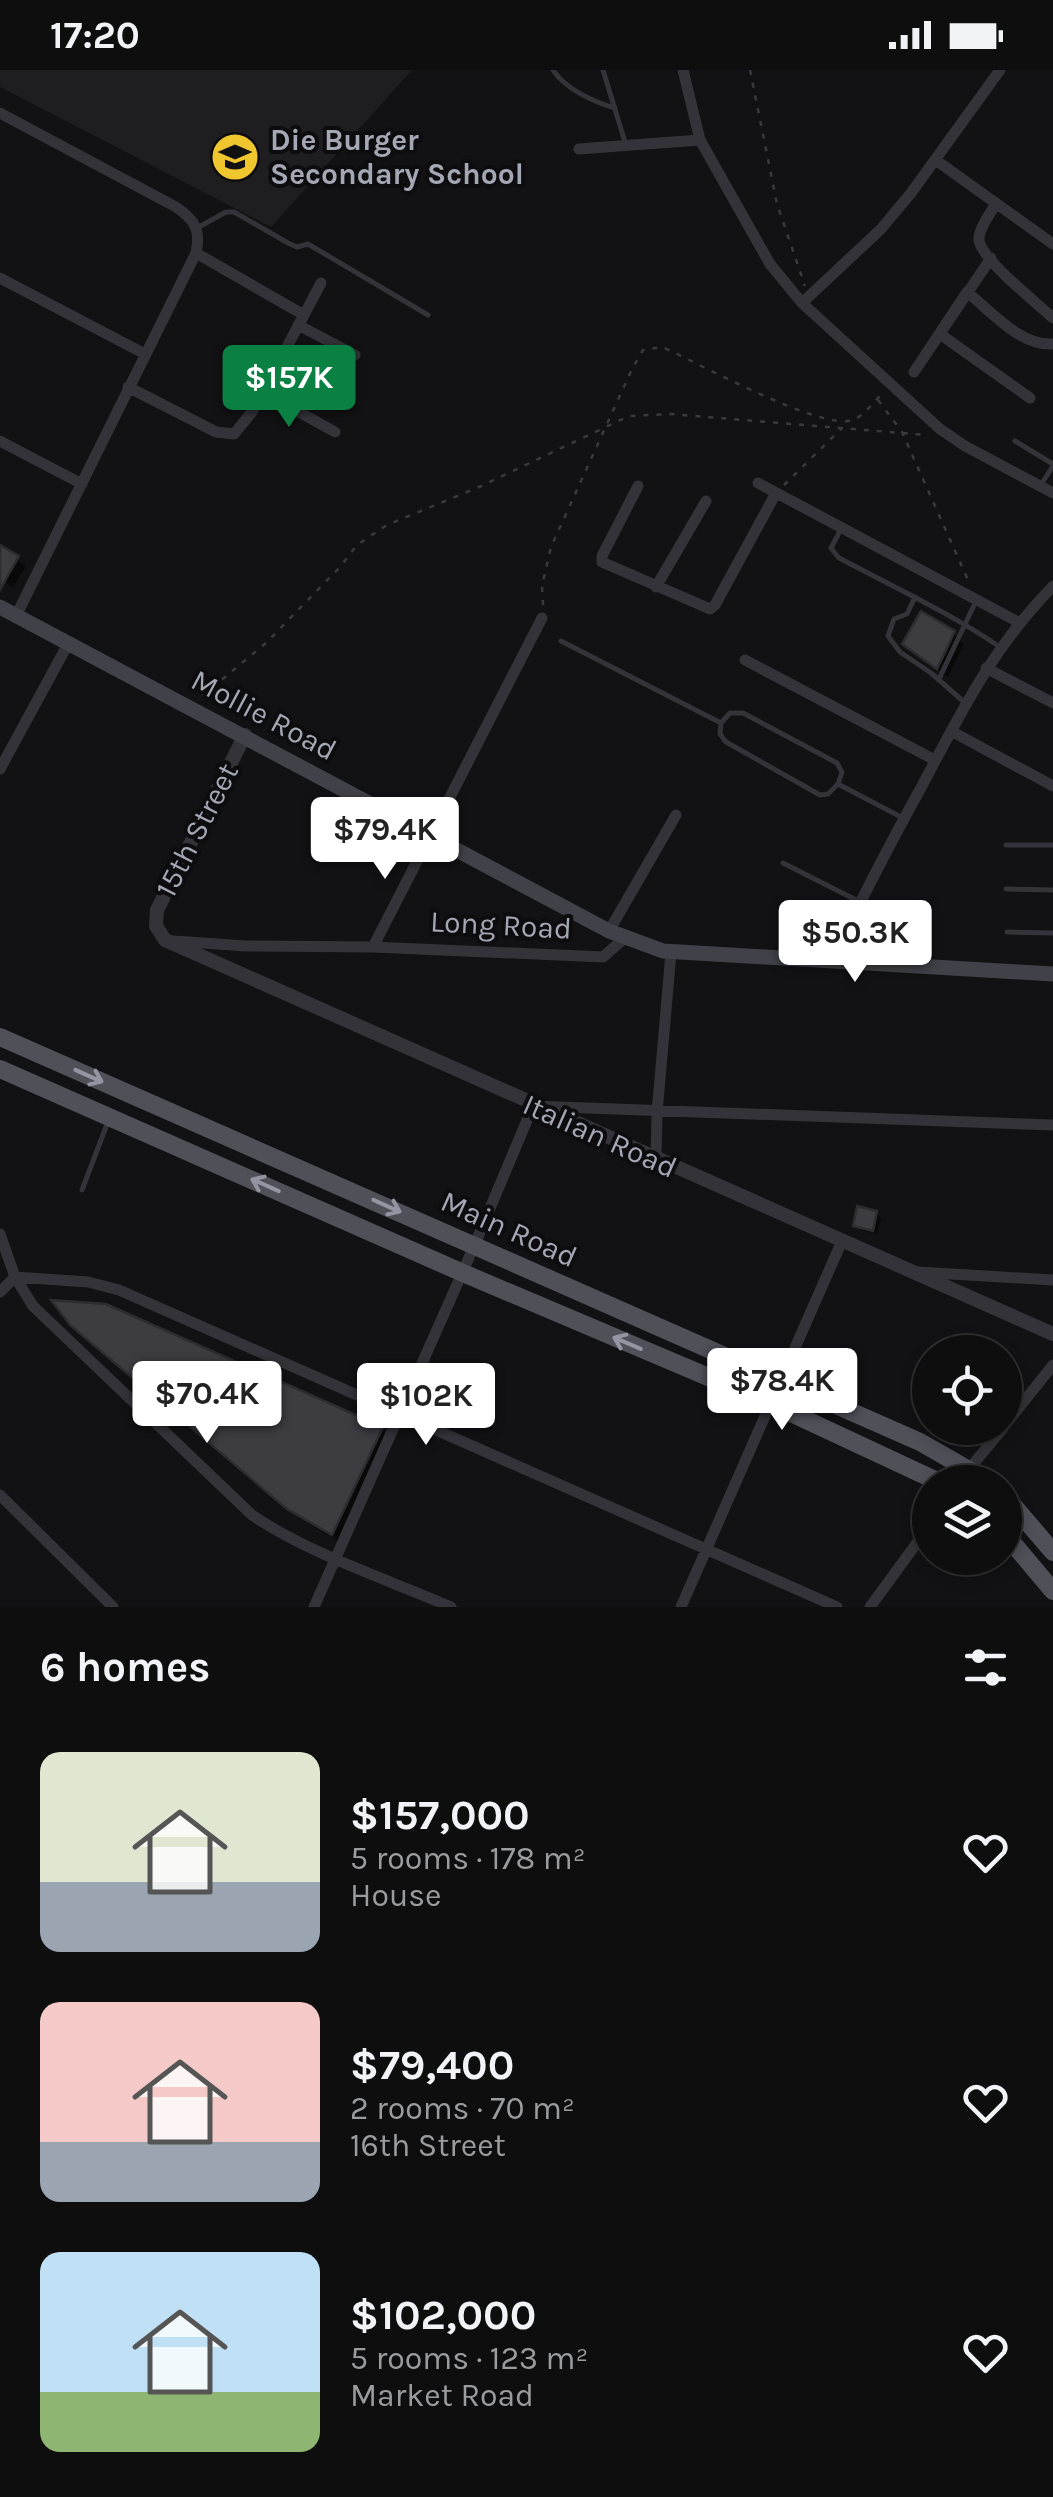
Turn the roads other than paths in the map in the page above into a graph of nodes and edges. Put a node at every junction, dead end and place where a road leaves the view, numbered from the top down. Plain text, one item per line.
1 (553, 70) edge
2 (604, 70) edge
3 (683, 70) edge
4 (1000, 70) edge
5 (615, 108) junction
6 (0, 113) edge
7 (700, 140) junction
8 (626, 145) junction
9 (579, 149) dead end
10 (936, 160) junction
11 (996, 203) junction
12 (198, 228) junction
13 (1053, 244) edge
14 (196, 254) junction
15 (991, 258) junction
16 (0, 278) edge
17 (321, 283) dead end
18 (968, 292) junction
19 (806, 299) junction
20 (428, 314) dead end
21 (1053, 318) edge
22 (301, 320) junction
23 (940, 334) junction
24 (1053, 344) edge
25 (144, 354) junction
26 (355, 355) dead end
27 (128, 387) junction
28 (263, 392) junction
29 (1030, 398) dead end
30 (335, 432) dead end
31 (0, 440) edge
32 (1014, 441) dead end
33 (1053, 465) edge
34 (82, 484) junction
35 (758, 484) dead end
36 (638, 486) dead end
37 (1040, 486) junction
38 (776, 493) junction
39 (1053, 494) edge
40 (706, 501) dead end
41 (842, 528) junction
42 (1053, 586) edge
43 (656, 587) junction
44 (915, 597) junction
45 (976, 600) junction
46 (0, 607) edge
47 (16, 616) junction
48 (542, 618) road end
49 (1018, 622) junction
50 (966, 626) junction
51 (561, 641) dead end
52 (68, 644) junction
53 (1000, 646) junction
54 (745, 660) dead end
55 (986, 668) junction
56 (938, 679) junction
57 (1053, 703) edge
58 (966, 704) junction
59 (722, 723) junction
60 (951, 731) junction
61 (245, 736) junction
62 (935, 760) junction
63 (0, 769) edge
64 (838, 784) junction
65 (1053, 786) edge
66 (676, 815) dead end
67 (904, 818) junction
68 (432, 835) junction
69 (1006, 845) dead end
70 (1053, 845) edge
71 (784, 863) dead end
72 (1006, 889) dead end
73 (1053, 890) edge
74 (860, 902) junction
75 (156, 926) joint
76 (609, 930) junction
77 (1007, 932) dead end
78 (1053, 933) edge
79 (626, 937) junction
80 (166, 940) junction
81 (246, 946) junction
82 (373, 947) junction
83 (667, 952) junction
84 (832, 962) junction
85 (225, 969) junction
86 (1053, 974) edge
87 (0, 1037) edge
88 (0, 1069) edge
89 (533, 1106) junction
90 (657, 1112) junction
91 (110, 1116) junction
92 (1053, 1125) edge
93 (656, 1160) junction
94 (82, 1190) dead end
95 (0, 1234) edge
96 (842, 1241) junction
97 (476, 1244) junction
98 (914, 1272) junction
99 (462, 1273) junction
100 (16, 1277) junction
101 (1053, 1280) edge
102 (0, 1292) edge
103 (1053, 1334) edge
104 (1053, 1365) edge
105 (782, 1381) junction
106 (772, 1404) junction
107 (1022, 1404) edge
108 (398, 1414) junction
109 (989, 1445) edge
110 (965, 1465) edge
111 (972, 1465) edge
112 (912, 1469) edge
113 (0, 1495) edge
114 (6, 1510) edge
115 (1022, 1516) edge
116 (708, 1548) junction
117 (912, 1550) edge
118 (1053, 1552) edge
119 (1022, 1554) edge
120 (336, 1557) junction
121 (1053, 1591) edge
122 (113, 1607) edge
123 (314, 1607) edge
124 (451, 1607) edge
125 (681, 1607) edge
126 (837, 1607) edge
127 (870, 1607) edge

1 - 5 lane
2 - 5 lane
3 - 7 street
4 - 10 street
5 - 8 lane
6 - 12 street
7 - 8 street
7 - 19 street
8 - 9 street
10 - 11 street
10 - 19 street
11 - 13 street
11 - 15 street
12 - 14 street
12 - 20 lane
14 - 22 street
14 - 25 street
15 - 18 street
15 - 21 street
16 - 25 street
17 - 22 street
18 - 23 street
18 - 23 street
18 - 24 street
19 - 37 street
22 - 26 street
22 - 28 street
23 - 29 street
25 - 27 street
27 - 28 street
27 - 34 street
28 - 30 street
31 - 34 street
32 - 33 lane
33 - 37 lane
34 - 47 street
35 - 38 street
36 - 43 street
37 - 39 street
38 - 41 street
38 - 43 street
40 - 43 street
41 - 44 lane
41 - 45 street
42 - 49 street
44 - 50 lane
44 - 56 lane
45 - 49 street
45 - 50 lane
46 - 47 main road, Mollie Road
47 - 52 main road, Mollie Road
48 - 68 street
49 - 53 street
50 - 53 lane
50 - 56 lane
51 - 59 lane
52 - 61 main road, Mollie Road
52 - 63 street
53 - 55 street
54 - 62 street
55 - 57 street
55 - 58 street
56 - 58 lane
58 - 60 street
59 - 64 lane
59 - 64 lane
60 - 62 street
60 - 65 street
61 - 68 main road, Mollie Road
61 - 75 street, 15th Street
62 - 67 street
64 - 67 lane
66 - 76 street
67 - 74 street
68 - 76 main road, Mollie Road
68 - 82 street
69 - 70 lane
71 - 74 lane
72 - 73 lane
74 - 84 street
75 - 80 street, Italian Road
76 - 79 main road, Mollie Road
77 - 78 lane
79 - 82 street, Long Road
79 - 83 main road, Mollie Road
80 - 81 street, Long Road
80 - 85 street, Italian Road
81 - 82 street, Long Road
81 - 85 street
83 - 84 main road
83 - 90 street
84 - 86 main road
85 - 89 street, Italian Road
87 -> 97 main road, Main Road
88 - 91 main road, Main Road
89 - 90 street
89 - 93 street, Italian Road
89 - 97 street
90 - 92 street
90 - 93 street
91 - 94 lane
99 -> 91 main road, Main Road
93 - 96 street, Italian Road
95 - 100 street
96 - 98 street, Italian Road
96 - 105 street
97 - 99 street
97 - 105 main road, Main Road
98 - 101 street
98 - 103 street, Italian Road
106 -> 99 main road, Main Road
99 - 108 street
100 - 102 street
100 - 108 street
100 - 120 street
104 - 107 street
105 - 106 street
105 - 110 main road, Main Road
106 - 112 main road, Main Road
106 - 116 street
108 - 116 street
108 - 120 street
109 - 111 street
113 - 114 street
114 - 122 street
115 - 118 main road
116 - 125 street
116 - 126 street
117 - 127 street
119 - 121 main road
120 - 123 street
120 - 124 street

